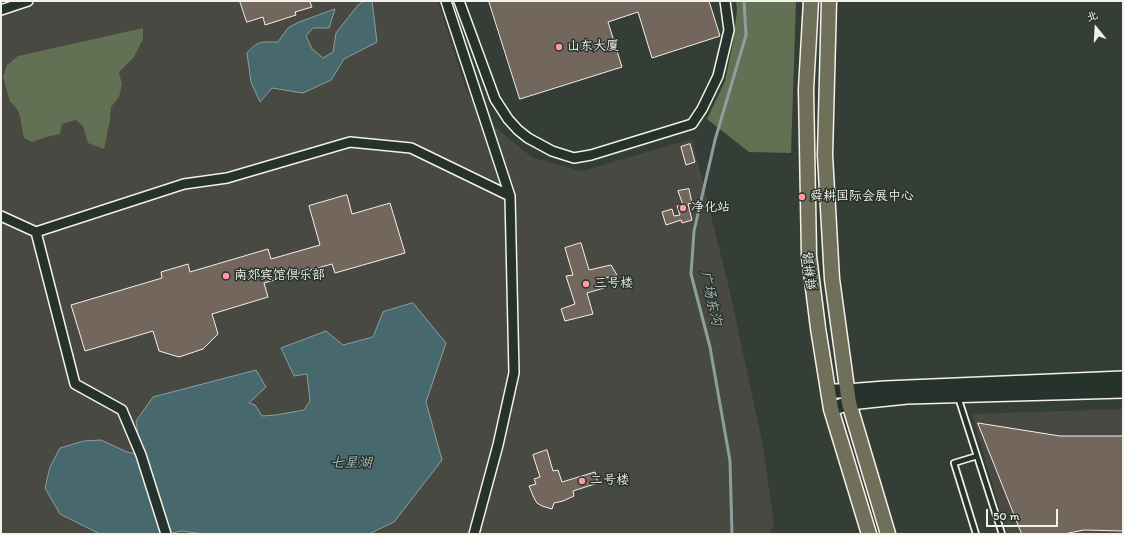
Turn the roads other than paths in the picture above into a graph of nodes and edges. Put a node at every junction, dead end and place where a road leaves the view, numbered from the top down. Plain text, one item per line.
1 (28, 1) edge
2 (446, 1) edge
3 (459, 1) edge
4 (725, 1) edge
5 (811, 1) edge
6 (829, 1) edge
7 (1, 10) edge
8 (510, 196) junction
9 (1, 216) edge
10 (36, 232) junction
11 (1123, 378) edge
12 (828, 391) junction
13 (1123, 391) edge
14 (957, 396) junction
15 (848, 397) junction
16 (831, 408) junction
17 (977, 456) junction
18 (166, 534) edge
19 (474, 534) edge
20 (869, 534) edge
21 (888, 534) edge
22 (976, 534) edge
23 (1002, 534) edge

1 - 7 street
2 - 8 street
3 - 4 street
5 - 12 main road, 舜耕路
6 - 15 main road, 舜耕路
8 - 10 street
8 - 19 street
9 - 10 street
10 - 18 street
11 - 15 main road
12 - 15 main road
12 - 16 main road, 舜耕路
13 - 14 main road
14 - 15 main road
14 - 17 lane
15 - 16 main road
15 - 21 main road, 舜耕路
16 - 20 main road, 舜耕路
17 - 22 lane
17 - 23 lane

